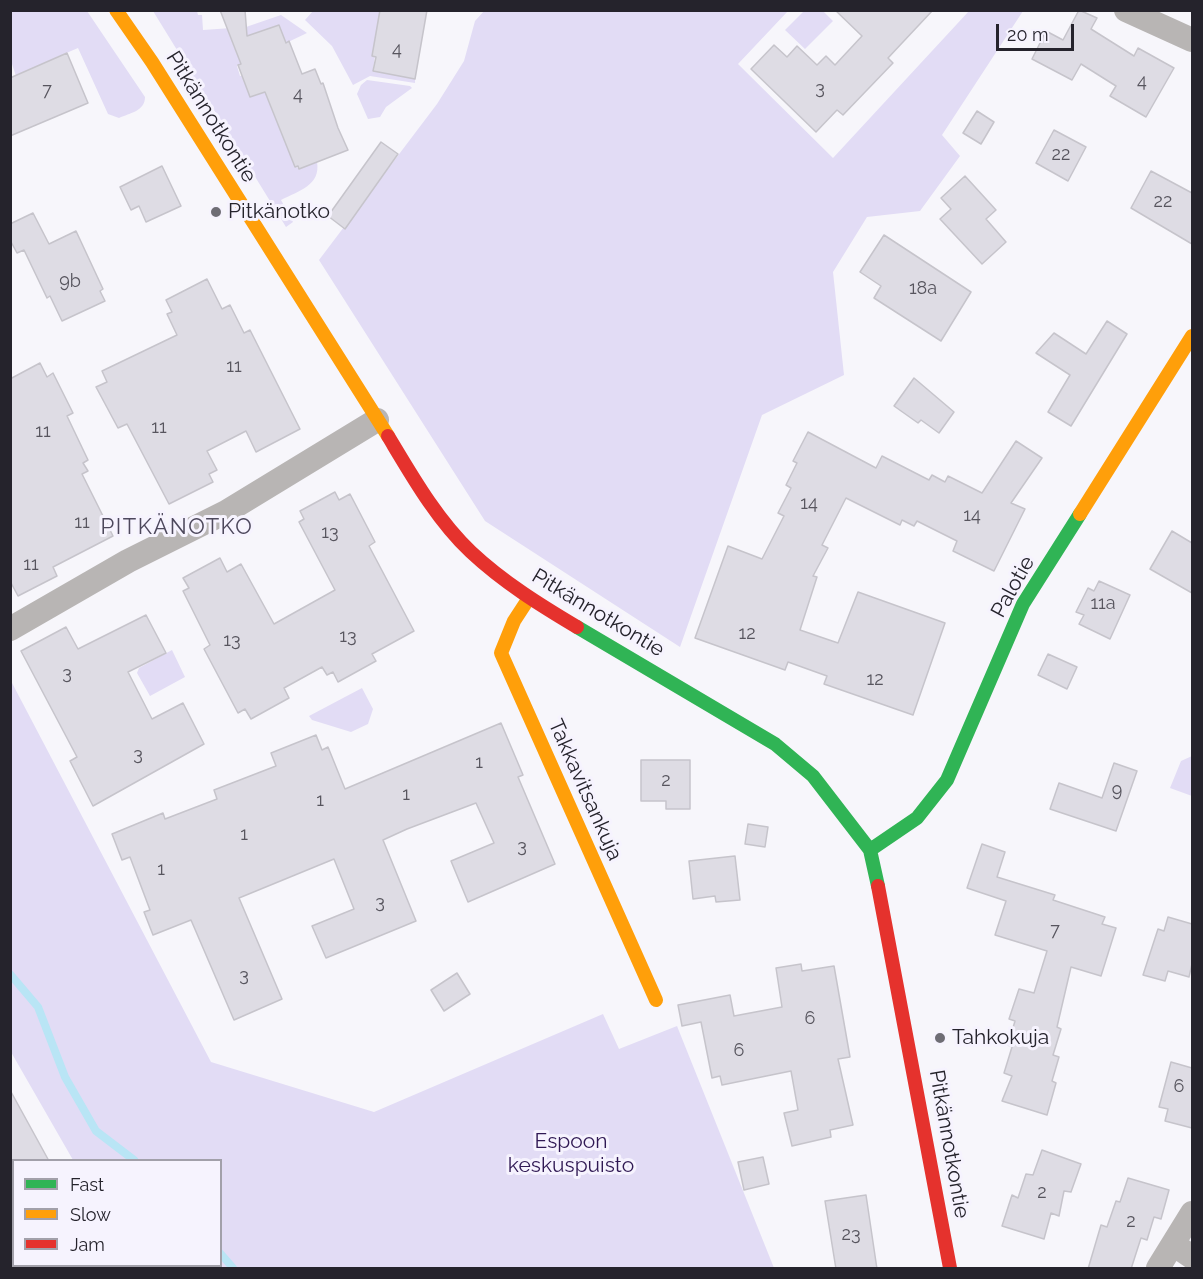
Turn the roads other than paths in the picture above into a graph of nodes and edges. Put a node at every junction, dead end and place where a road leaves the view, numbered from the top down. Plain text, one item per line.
1 (116, 10) edge
2 (1126, 10) edge
3 (1192, 40) edge
4 (1192, 336) edge
5 (377, 420) junction
6 (530, 598) junction
7 (10, 629) edge
8 (870, 850) junction
9 (656, 1000) dead end
10 (1192, 1213) edge
11 (1183, 1250) edge
12 (950, 1269) edge
13 (1158, 1269) edge

1 - 5 street, Pitkännotkontie
2 - 3 street
4 - 8 street, Palotie
5 - 6 street, Pitkännotkontie
5 - 7 street
6 - 8 street, Pitkännotkontie
6 - 9 street, Takkavitsankuja
8 - 12 street, Pitkännotkontie
10 - 11 street
11 - 13 street

